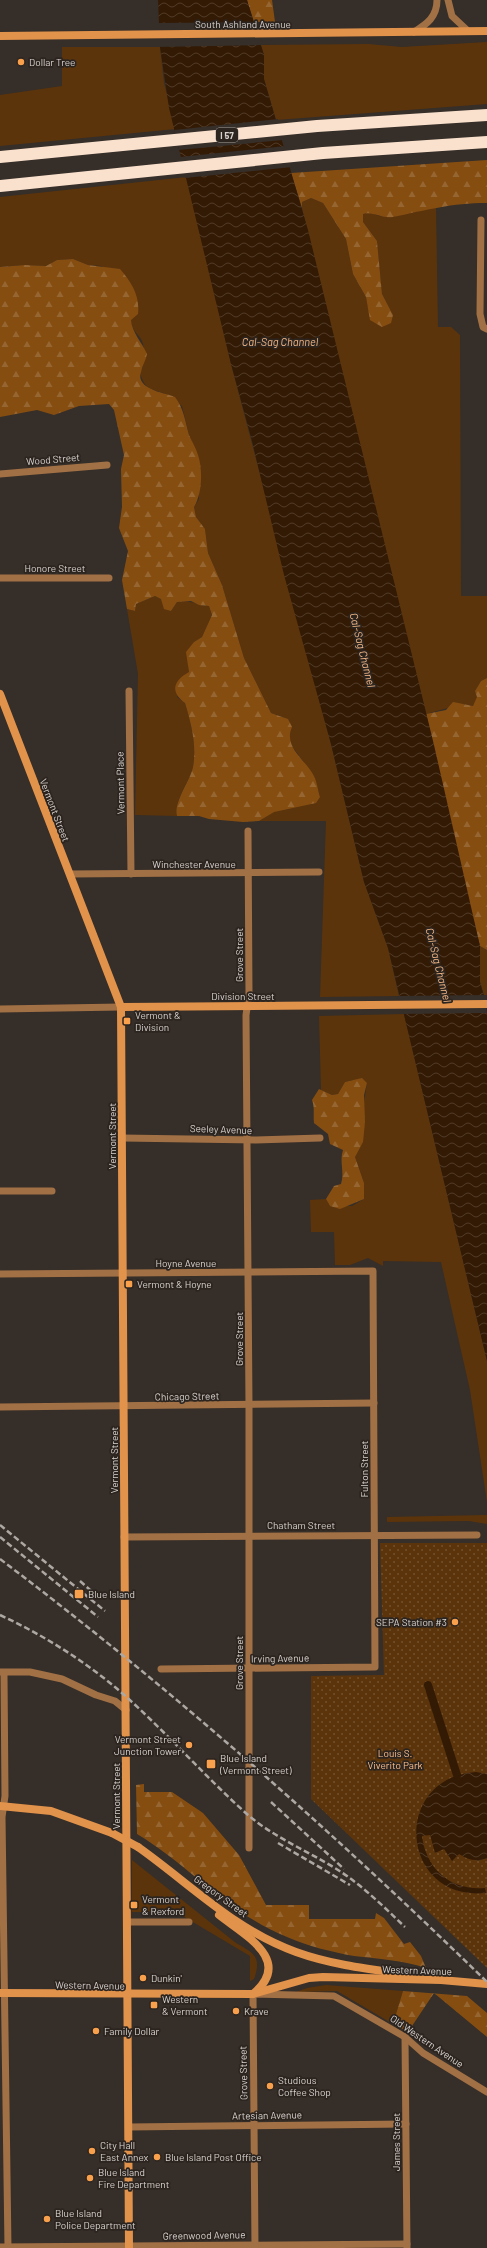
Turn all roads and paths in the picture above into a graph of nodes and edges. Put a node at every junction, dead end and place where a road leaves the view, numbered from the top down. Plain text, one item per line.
1 (436, 0) edge
2 (448, 0) edge
3 (468, 31) junction
4 (487, 31) edge
5 (414, 33) junction
6 (0, 36) edge
7 (487, 115) edge
8 (487, 142) edge
9 (0, 157) edge
10 (0, 186) edge
11 (481, 220) dead end
12 (487, 329) edge
13 (107, 465) dead end
14 (0, 474) edge
15 (0, 578) edge
16 (109, 578) dead end
17 (129, 691) dead end
18 (0, 694) edge
19 (248, 831) dead end
20 (319, 872) dead end
21 (248, 873) junction
22 (70, 874) junction
23 (131, 874) junction
24 (487, 1004) edge
25 (247, 1006) junction
26 (121, 1007) junction
27 (0, 1009) edge
28 (122, 1138) junction
29 (320, 1138) dead end
30 (247, 1139) junction
31 (0, 1191) edge
32 (52, 1191) dead end
33 (248, 1272) junction
34 (373, 1272) joint
35 (0, 1274) edge
36 (123, 1274) junction
37 (374, 1403) junction
38 (249, 1405) junction
39 (124, 1406) junction
40 (0, 1407) edge
41 (374, 1535) junction
42 (477, 1535) dead end
43 (249, 1536) junction
44 (124, 1537) junction
45 (375, 1667) joint
46 (249, 1668) junction
47 (161, 1669) dead end
48 (2, 1672) edge
49 (126, 1710) junction
50 (2, 1806) edge
51 (249, 1848) dead end
52 (191, 1888) junction
53 (127, 1922) junction
54 (189, 1922) dead end
55 (404, 1976) junction
56 (441, 1980) joint
57 (487, 1984) edge
58 (2, 1993) edge
59 (253, 1994) junction
60 (128, 1995) junction
61 (334, 1996) joint
62 (406, 2037) junction
63 (487, 2092) edge
64 (406, 2124) junction
65 (254, 2125) junction
66 (129, 2127) junction
67 (255, 2246) edge
68 (407, 2246) edge
69 (130, 2247) edge
70 (5, 2248) edge

1 - 5 street
2 - 3 street
3 - 4 street, South Ashland Avenue
3 - 5 street, South Ashland Avenue
5 - 6 street, South Ashland Avenue
7 - 9 highway, I 57
8 - 10 highway
11 - 12 street
13 - 14 street, Wood Street
15 - 16 street, Honore Street
17 - 23 street, Vermont Place
18 - 22 street, Vermont Street
19 - 21 street, Grove Street
20 - 21 street, Winchester Avenue
21 - 23 street, Winchester Avenue
21 - 25 street, Grove Street
22 - 23 street, Winchester Avenue
22 - 26 street, Vermont Street
24 - 25 street, Division Street
25 - 26 street, Division Street
25 - 30 street, Grove Street
26 - 27 street, Division Street
26 - 28 street, Vermont Street
28 - 30 street, Seeley Avenue
28 - 36 street, Vermont Street
29 - 30 street, Seeley Avenue
30 - 33 street, Grove Street
31 - 32 street
33 - 34 street, Hoyne Avenue
33 - 36 street, Hoyne Avenue
33 - 38 street, Grove Street
34 - 37 street, Fulton Street
35 - 36 street, Hoyne Avenue
36 - 39 street, Vermont Street
37 - 38 street, Chicago Street
37 - 41 street, Fulton Street
38 - 39 street, Chicago Street
38 - 43 street, Grove Street
39 - 40 street, Chicago Street
39 - 44 street, Vermont Street
41 - 42 street, Chatham Street
41 - 43 street, Chatham Street
41 - 45 street, Fulton Street
43 - 44 street, Chatham Street
43 - 46 street, Grove Street
44 - 49 street, Vermont Street
45 - 46 street, Irving Avenue
46 - 47 street, Irving Avenue
46 - 51 street, Grove Street
48 - 49 street
48 - 50 street
49 - 53 street, Vermont Street
50 - 52 street, Gregory Street, bridge
50 - 58 street
52 - 55 street, Gregory Street
52 - 59 street
53 - 54 street
53 - 60 street, Vermont Street
55 - 56 street, Gregory Street
55 - 59 street, Western Avenue
56 - 57 street, Western Avenue
58 - 60 street, Western Avenue
58 - 70 street
59 - 60 street, Western Avenue
59 - 61 street, Western Avenue
59 - 65 street, Grove Street
60 - 66 street, Vermont Street
61 - 62 street, Old Western Avenue
62 - 63 street, Old Western Avenue
62 - 64 street, James Street
64 - 65 street, Artesian Avenue
64 - 68 street, James Street
65 - 66 street, Artesian Avenue
65 - 67 street, Grove Street
66 - 69 street, Vermont Street
67 - 68 street, Greenwood Avenue
67 - 69 street, Greenwood Avenue
69 - 70 street, Greenwood Avenue

